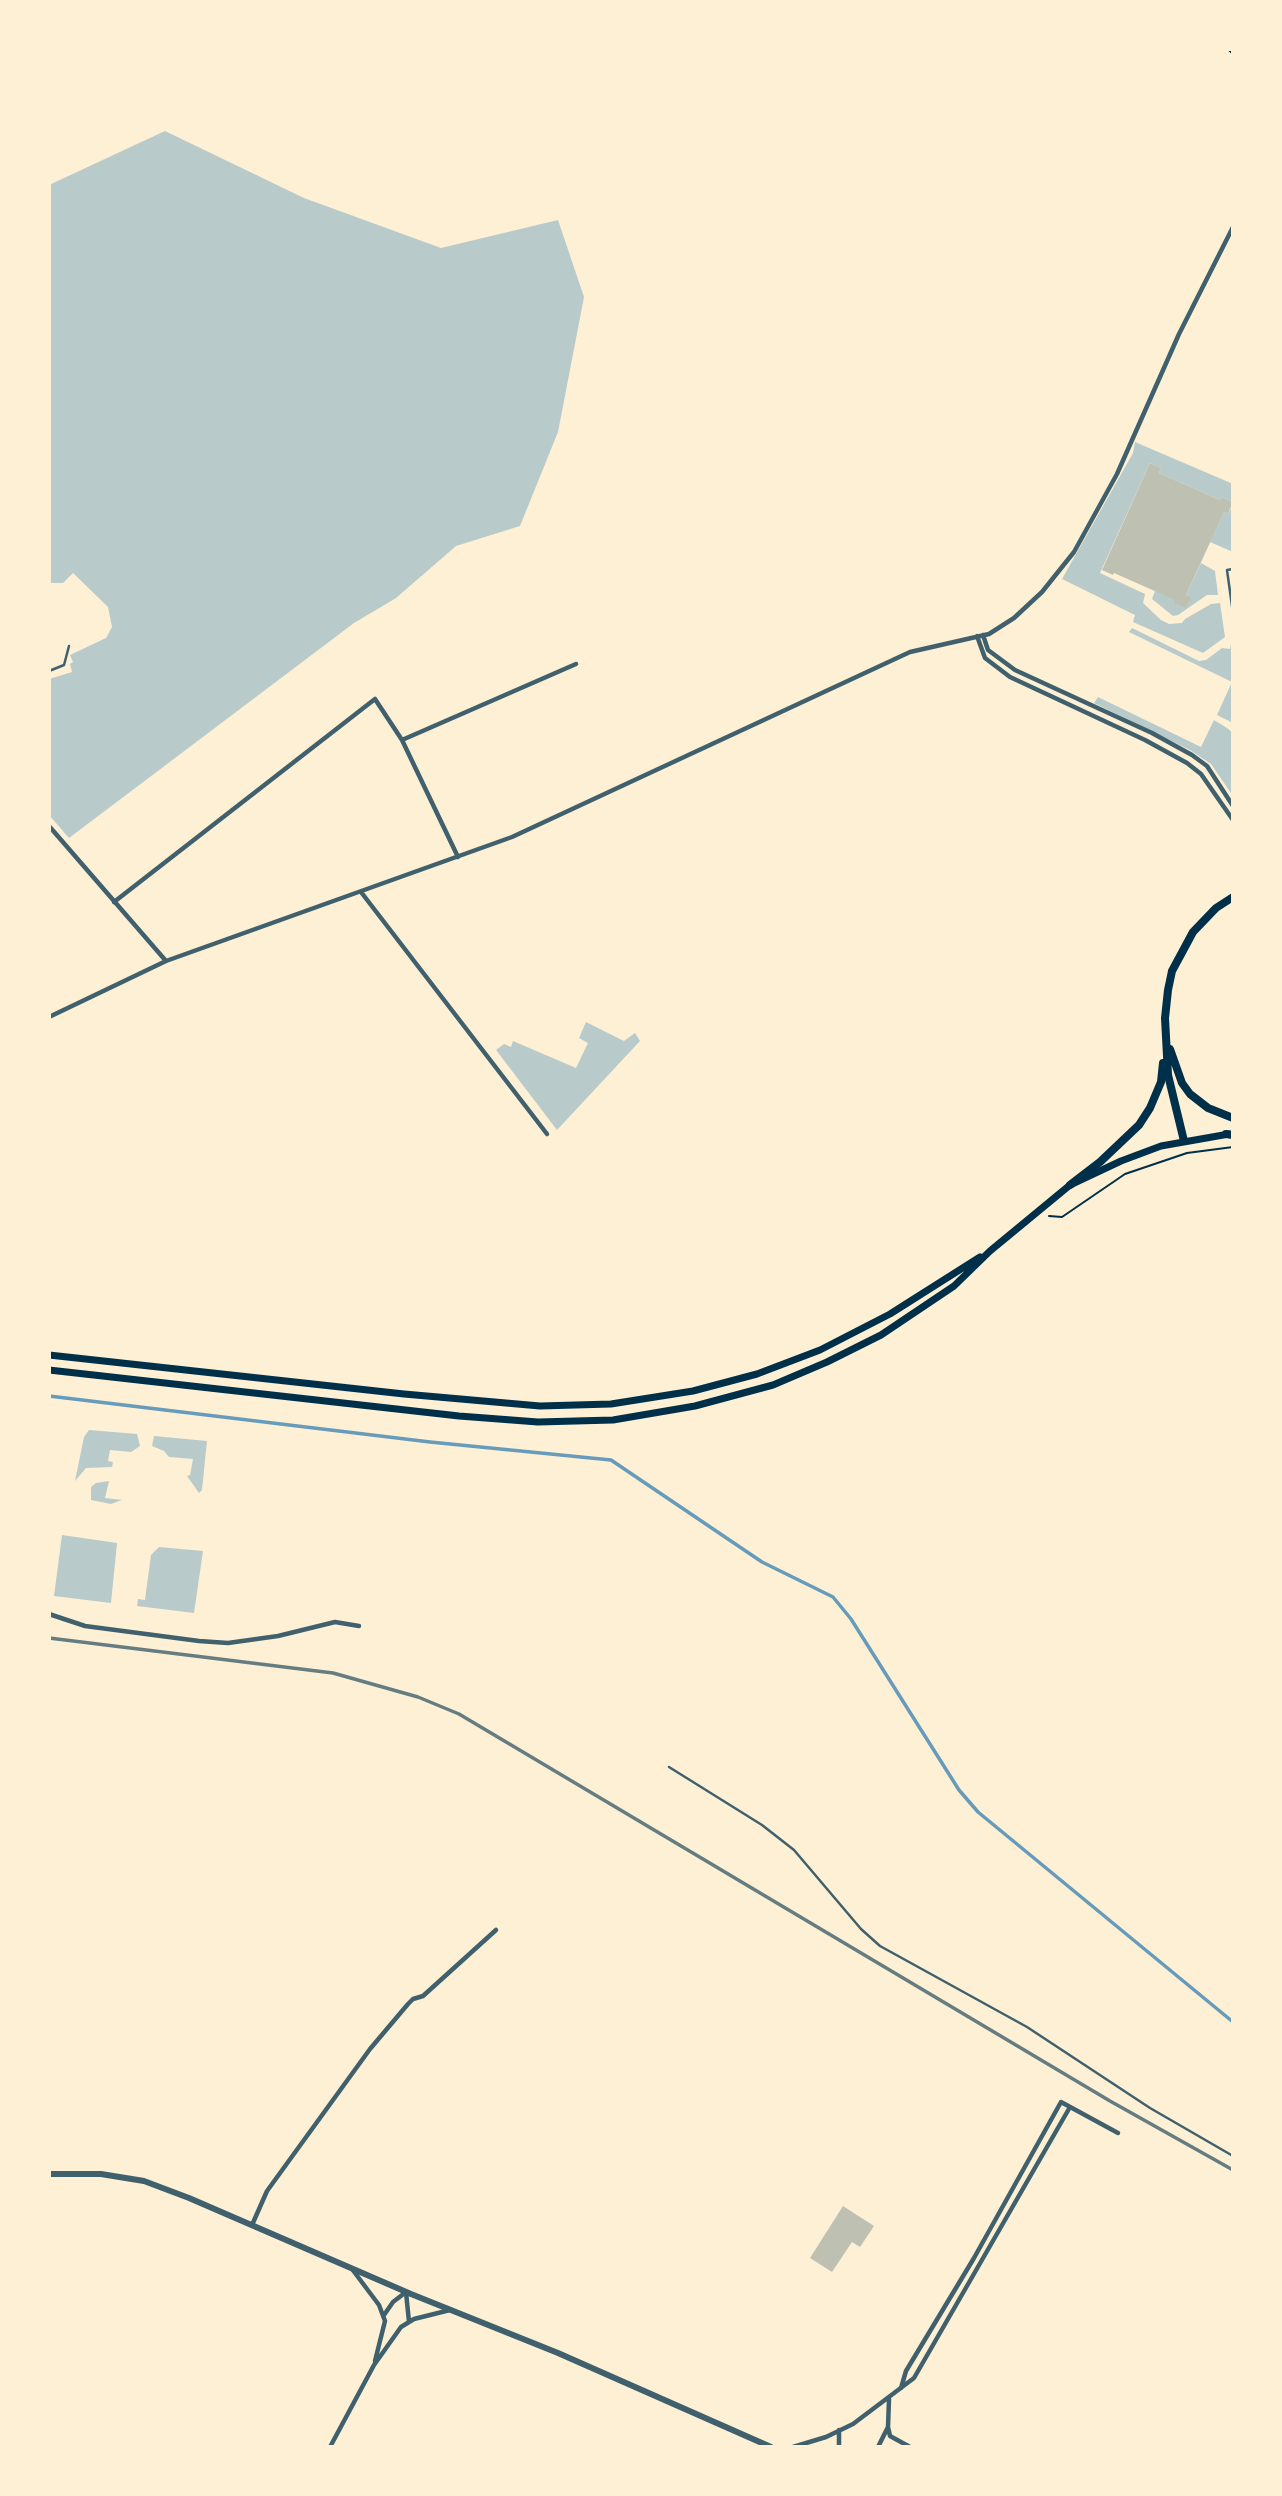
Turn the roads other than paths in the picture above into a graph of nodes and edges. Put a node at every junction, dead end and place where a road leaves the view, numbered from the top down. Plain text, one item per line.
1 (1233, 227) edge
2 (1233, 569) edge
3 (1233, 613) edge
4 (980, 636) junction
5 (69, 646) dead end
6 (576, 664) dead end
7 (49, 671) edge
8 (402, 740) junction
9 (1233, 806) edge
10 (1233, 820) edge
11 (49, 826) edge
12 (458, 858) junction
13 (361, 892) junction
14 (1233, 897) edge
15 (114, 902) junction
16 (166, 961) junction
17 (49, 1017) edge
18 (1166, 1036) junction
19 (1233, 1118) edge
20 (1231, 1134) edge
21 (547, 1135) dead end
22 (1184, 1141) junction
23 (1070, 1185) junction
24 (990, 1251) junction
25 (49, 1355) edge
26 (49, 1370) edge
27 (49, 1614) edge
28 (359, 1626) dead end
29 (669, 1767) dead end
30 (496, 1930) dead end
31 (1070, 2107) junction
32 (1118, 2133) dead end
33 (1233, 2156) edge
34 (49, 2174) edge
35 (252, 2225) junction
36 (350, 2267) junction
37 (406, 2292) junction
38 (451, 2310) junction
39 (383, 2316) junction
40 (409, 2322) junction
41 (374, 2365) junction
42 (900, 2389) junction
43 (890, 2398) junction
44 (888, 2427) junction
45 (839, 2430) junction
46 (330, 2447) edge
47 (771, 2447) edge
48 (793, 2447) edge
49 (839, 2447) edge
50 (878, 2447) edge
51 (910, 2447) edge

1 - 4 street
2 - 3 lane
4 - 9 street
4 - 10 street
4 - 12 street
5 - 7 lane
6 - 8 street
8 - 12 street
8 - 15 street
11 - 15 street
12 - 13 street
13 - 16 street
13 - 21 street
14 - 18 highway
15 - 16 street
16 - 17 street
18 - 19 highway
18 - 22 highway
18 - 23 highway
20 - 22 main road
22 - 23 main road
23 - 24 main road
24 - 25 main road
24 - 26 main road
27 - 28 street
29 - 33 lane
30 - 35 street
31 - 32 street
31 - 42 street
31 - 42 street
34 - 35 street
35 - 36 street
36 - 37 street
36 - 39 street
37 - 38 street
37 - 39 street
37 - 40 street
38 - 40 street
38 - 47 street
39 - 41 street
40 - 41 street
41 - 46 street
42 - 43 street
43 - 44 street
43 - 45 street
44 - 50 street
44 - 51 street
45 - 48 street
45 - 49 street

